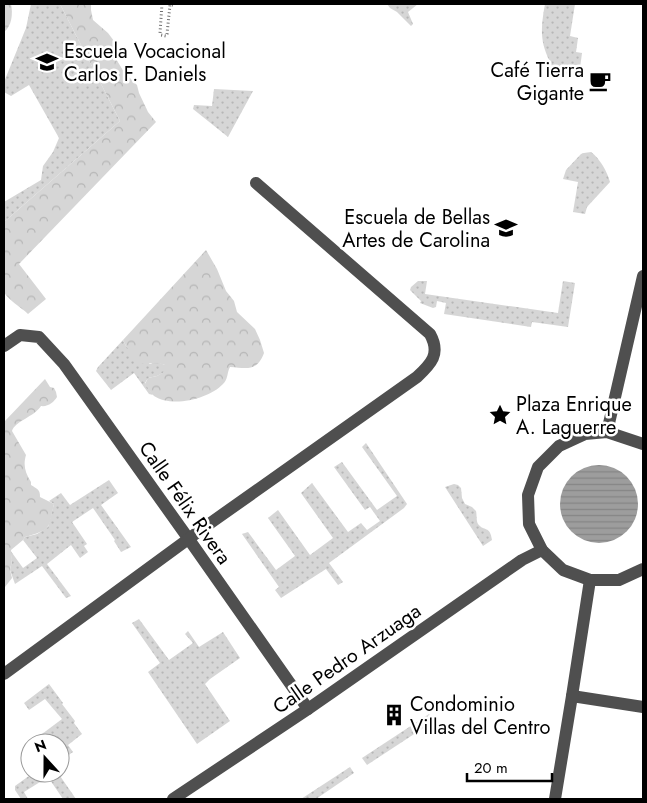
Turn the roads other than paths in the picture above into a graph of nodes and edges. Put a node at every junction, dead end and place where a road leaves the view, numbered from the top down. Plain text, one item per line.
1 (256, 183) dead end
2 (643, 276) edge
3 (4, 346) edge
4 (607, 432) junction
5 (643, 444) edge
6 (188, 538) junction
7 (542, 550) junction
8 (643, 569) edge
9 (590, 580) junction
10 (4, 674) edge
11 (572, 696) junction
12 (643, 707) edge
13 (308, 709) junction
14 (173, 799) edge
15 (555, 799) edge

1 - 6 street
2 - 4 street
3 - 6 street, Calle Félix Rivera
4 - 5 street
4 - 7 street
6 - 10 street
6 - 13 street, Calle Félix Rivera
7 - 9 street
7 - 13 street, Calle Pedro Arzuaga
8 - 9 street
9 - 11 street
11 - 12 street
11 - 15 street
13 - 14 street, Calle Pedro Arzuaga

